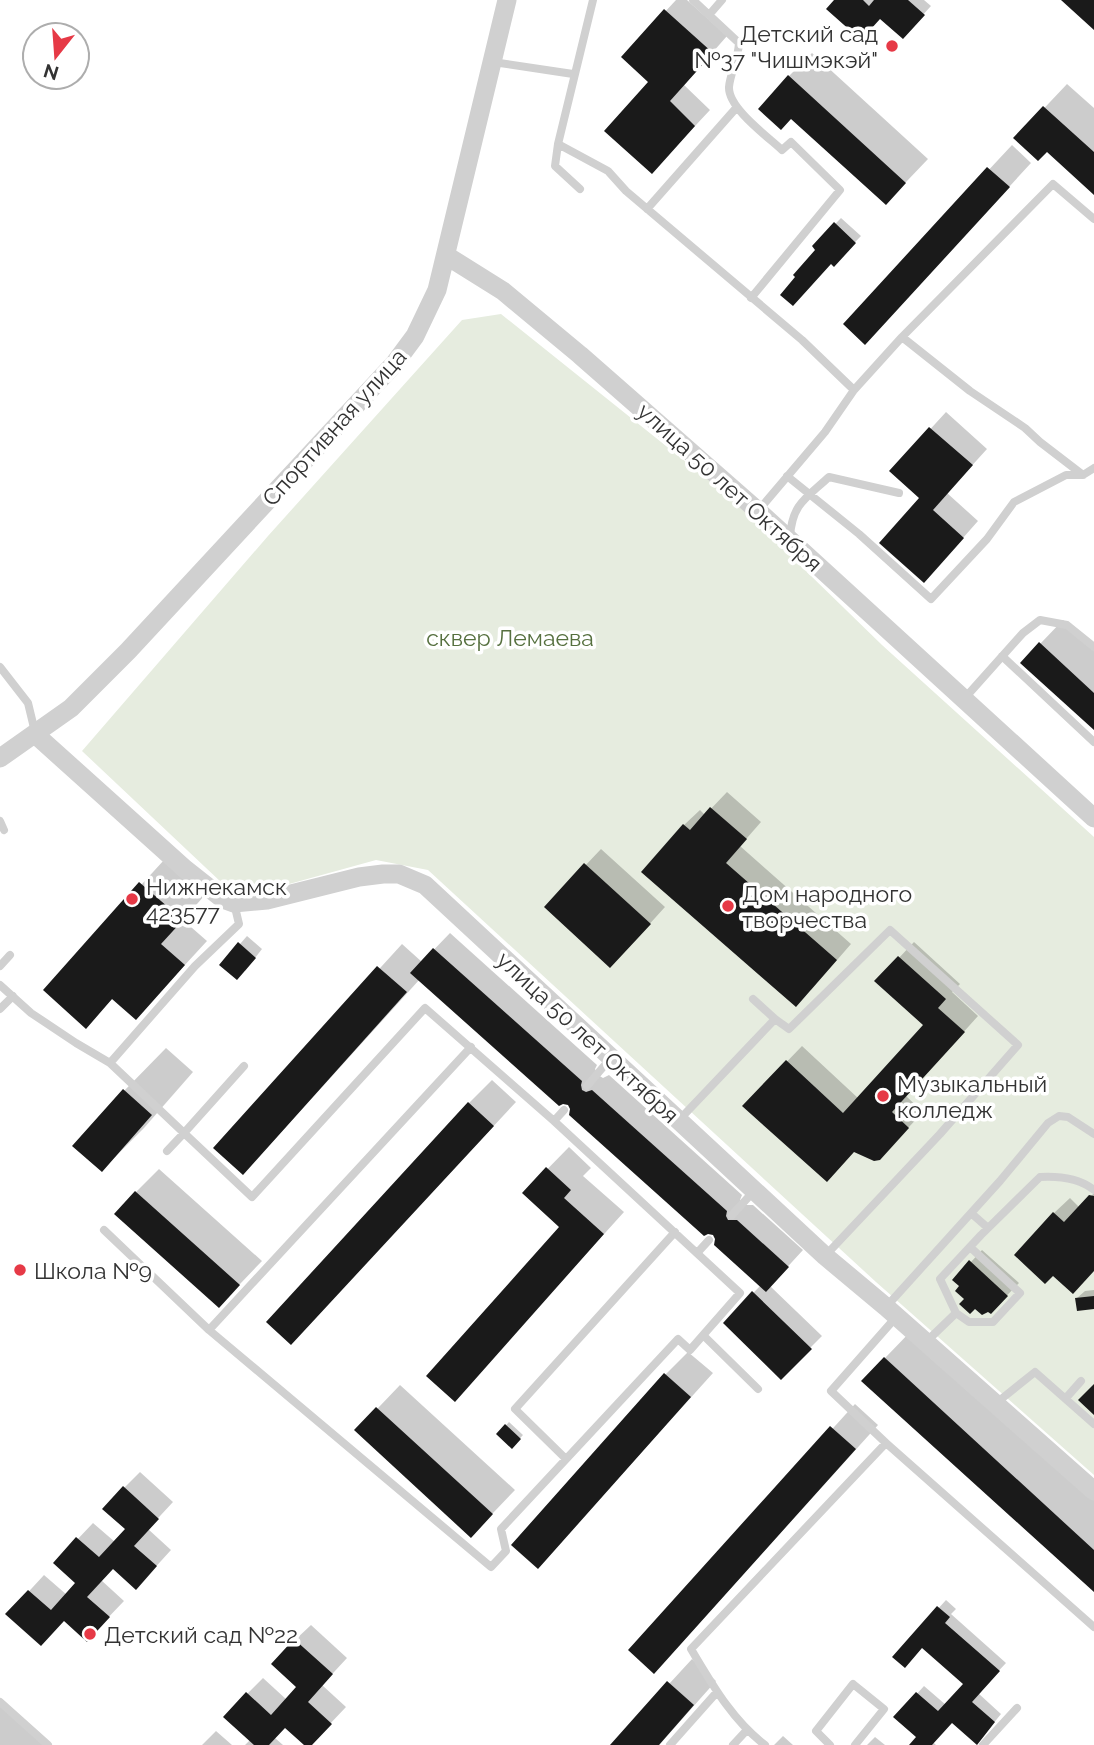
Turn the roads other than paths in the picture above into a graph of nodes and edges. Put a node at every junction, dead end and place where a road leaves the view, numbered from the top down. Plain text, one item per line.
1 (508, 0) edge
2 (593, 0) edge
3 (693, 0) edge
4 (722, 0) edge
5 (709, 15) junction
6 (493, 62) junction
7 (573, 74) junction
8 (737, 107) junction
9 (558, 144) junction
10 (580, 189) dead end
11 (647, 209) junction
12 (1094, 219) edge
13 (447, 256) junction
14 (751, 298) junction
15 (902, 337) junction
16 (854, 390) junction
17 (1094, 468) edge
18 (1083, 475) junction
19 (787, 476) junction
20 (899, 493) dead end
21 (810, 494) junction
22 (758, 510) junction
23 (789, 539) junction
24 (1094, 647) edge
25 (1002, 656) junction
26 (0, 667) edge
27 (964, 699) junction
28 (36, 735) junction
29 (1094, 742) edge
30 (0, 758) edge
31 (1094, 818) edge
32 (0, 821) edge
33 (4, 830) dead end
34 (234, 903) junction
35 (10, 955) dead end
36 (0, 966) edge
37 (0, 985) edge
38 (13, 996) junction
39 (753, 999) dead end
40 (0, 1009) edge
41 (775, 1019) junction
42 (471, 1047) junction
43 (610, 1059) junction
44 (110, 1063) junction
45 (244, 1066) dead end
46 (587, 1086) dead end
47 (564, 1110) dead end
48 (554, 1121) junction
49 (678, 1121) junction
50 (184, 1133) junction
51 (1094, 1134) edge
52 (167, 1151) dead end
53 (1094, 1190) edge
54 (754, 1191) junction
55 (971, 1213) junction
56 (732, 1215) dead end
57 (988, 1228) junction
58 (104, 1230) dead end
59 (676, 1232) junction
60 (709, 1240) dead end
61 (970, 1247) junction
62 (698, 1252) junction
63 (825, 1256) junction
64 (891, 1311) junction
65 (956, 1312) junction
66 (209, 1330) junction
67 (703, 1335) junction
68 (926, 1343) junction
69 (1081, 1381) dead end
70 (758, 1389) dead end
71 (1066, 1398) junction
72 (995, 1404) junction
73 (1094, 1424) edge
74 (886, 1443) junction
75 (566, 1459) junction
76 (1093, 1490) edge
77 (1094, 1627) edge
78 (717, 1692) junction
79 (0, 1702) edge
80 (1017, 1707) dead end
81 (747, 1731) junction
82 (48, 1745) edge
83 (670, 1745) edge
84 (733, 1745) edge
85 (765, 1745) edge
86 (830, 1745) edge
87 (855, 1745) edge
88 (984, 1745) edge

1 - 6 street, Спортивная улица
2 - 7 lane
3 - 5 lane
4 - 5 lane
5 - 8 lane
6 - 7 lane
6 - 13 street, Спортивная улица
7 - 9 lane
8 - 11 lane
8 - 14 lane
9 - 10 lane
9 - 11 lane
11 - 14 lane
12 - 15 lane
13 - 22 street, улица 50 лет Октября
13 - 28 street, Спортивная улица
14 - 16 lane
15 - 16 lane
15 - 18 lane
16 - 19 lane
17 - 18 lane
18 - 21 lane
19 - 21 lane
19 - 22 lane
20 - 21 lane
21 - 23 lane
22 - 23 street, улица 50 лет Октября
23 - 27 street, улица 50 лет Октября
24 - 25 lane
25 - 27 lane
25 - 29 lane
26 - 28 lane
27 - 31 street, улица 50 лет Октября
28 - 30 street, Спортивная улица
28 - 34 street
32 - 33 lane
34 - 43 street, улица 50 лет Октября
34 - 44 lane
35 - 36 lane
37 - 38 lane
38 - 40 lane
38 - 44 lane
39 - 41 lane
41 - 49 lane
41 - 63 lane
42 - 48 lane
42 - 50 lane
42 - 66 lane
43 - 46 lane
43 - 49 street, улица 50 лет Октября
44 - 50 lane
45 - 50 lane
47 - 48 lane
48 - 59 lane
49 - 54 street, улица 50 лет Октября
50 - 52 lane
51 - 55 lane
53 - 57 lane
54 - 56 lane
54 - 63 street, улица 50 лет Октября
55 - 57 lane
55 - 64 lane
57 - 61 lane
58 - 66 lane
59 - 62 lane
59 - 75 lane
60 - 62 lane
61 - 65 lane
61 - 65 lane
62 - 67 lane
63 - 64 street, улица 50 лет Октября
64 - 68 street, улица 50 лет Октября
64 - 74 lane
65 - 68 lane
66 - 75 lane
67 - 70 lane
67 - 75 lane
68 - 72 street, улица 50 лет Октября
69 - 71 lane
71 - 72 lane
71 - 73 lane
72 - 76 street, улица 50 лет Октября
74 - 77 lane
74 - 78 lane
78 - 81 lane
78 - 83 lane
79 - 82 lane
80 - 88 lane
81 - 84 lane
81 - 85 lane
86 - 87 lane

